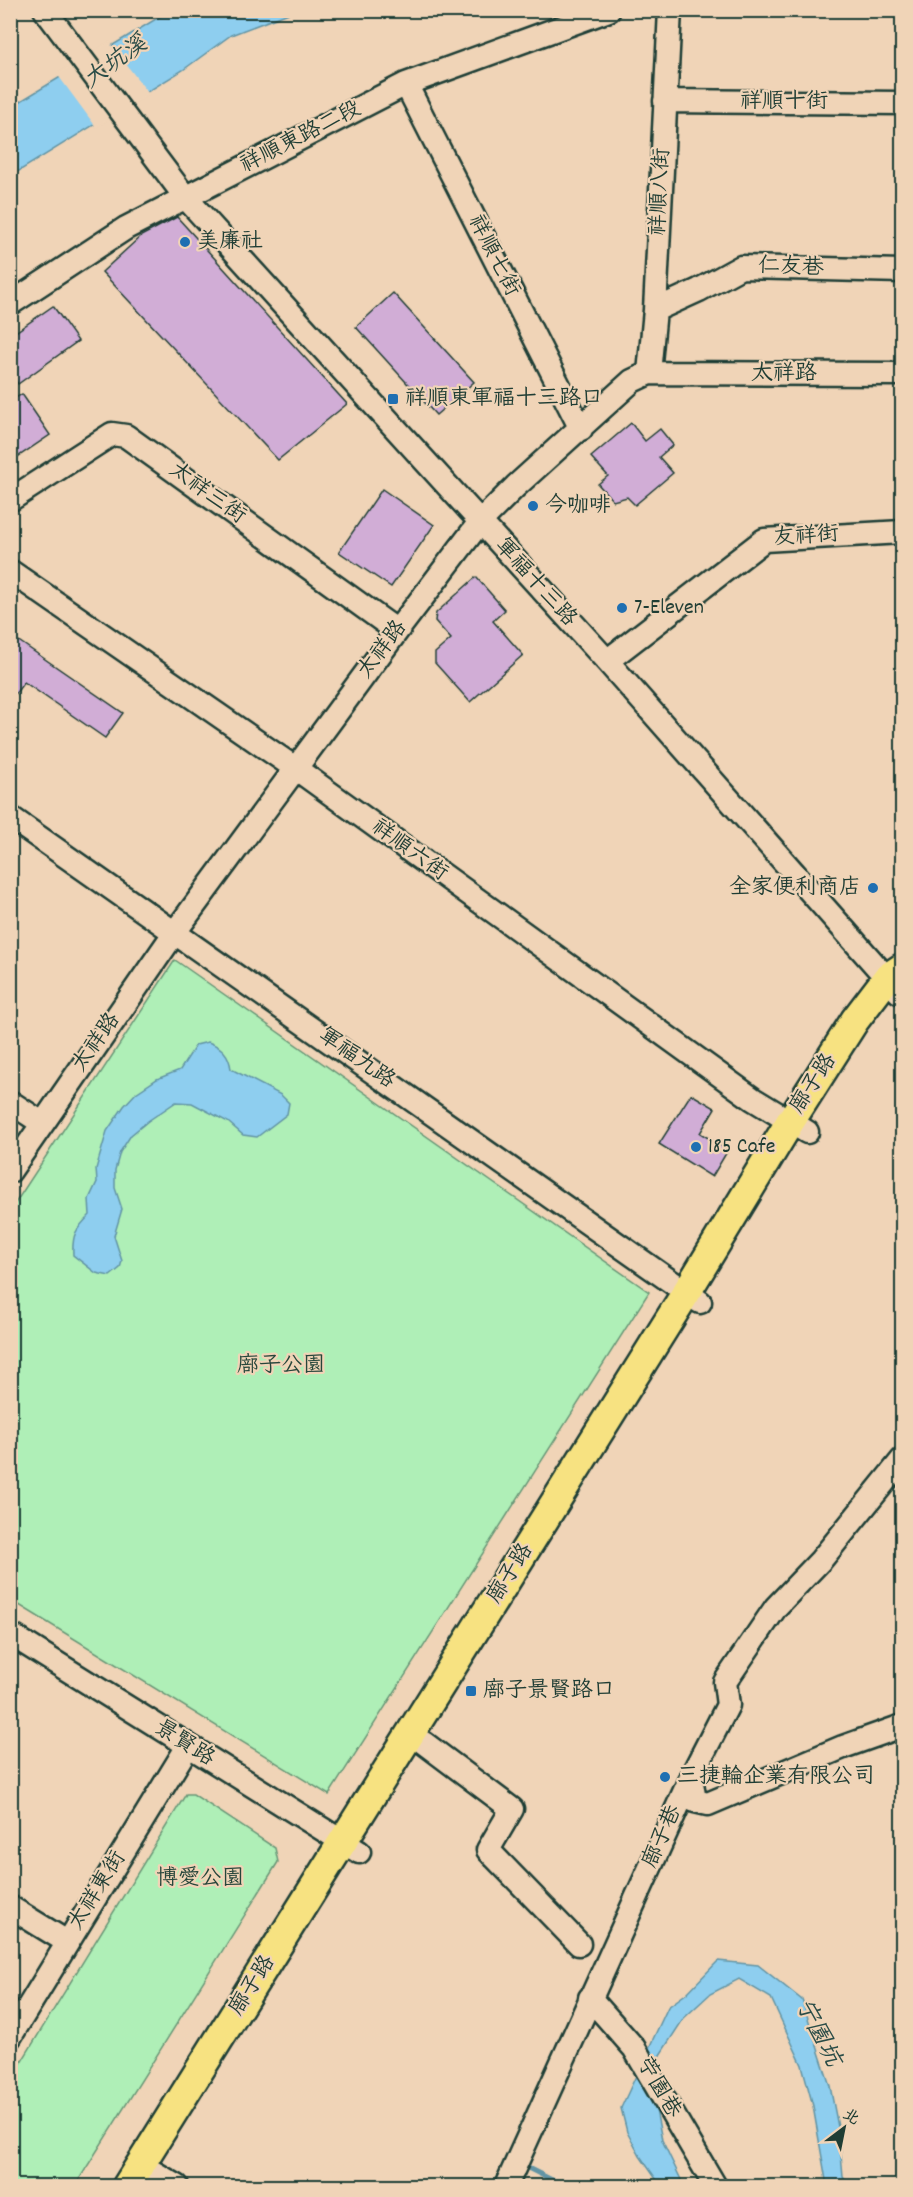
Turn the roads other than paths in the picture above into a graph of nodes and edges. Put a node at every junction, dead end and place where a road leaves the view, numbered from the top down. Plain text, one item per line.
1 (45, 10) edge
2 (609, 10) edge
3 (670, 10) edge
4 (406, 84) junction
5 (665, 101) junction
6 (903, 103) edge
7 (186, 198) junction
8 (903, 271) edge
9 (10, 304) edge
10 (655, 310) junction
11 (649, 373) junction
12 (903, 374) edge
13 (581, 429) junction
14 (10, 500) edge
15 (480, 522) junction
16 (903, 532) edge
17 (10, 571) edge
18 (397, 631) junction
19 (607, 661) junction
20 (295, 768) junction
21 (10, 817) edge
22 (175, 932) junction
23 (898, 982) edge
24 (10, 1102) edge
25 (42, 1123) junction
26 (798, 1127) junction
27 (10, 1171) edge
28 (693, 1297) junction
29 (903, 1460) edge
30 (10, 1634) edge
31 (903, 1726) edge
32 (424, 1743) junction
33 (188, 1746) junction
34 (691, 1777) junction
35 (351, 1847) junction
36 (10, 1907) edge
37 (67, 1942) junction
38 (579, 1944) dead end
39 (590, 1998) junction
40 (10, 2037) edge
41 (150, 2180) edge
42 (506, 2187) edge
43 (715, 2187) edge

1 - 7 street, 軍福十三路
2 - 4 street, 祥順東路二段
3 - 5 street, 祥順八街
4 - 7 street, 祥順東路二段
4 - 13 street, 祥順七街
5 - 6 street, 祥順十街
5 - 10 street, 祥順八街
7 - 9 street, 祥順東路二段
7 - 15 street, 軍福十三路
8 - 10 street, 仁友巷
10 - 11 street, 祥順八街
11 - 12 street, 太祥路
11 - 13 street, 太祥路
13 - 15 street, 太祥路
14 - 18 street, 太祥三街
15 - 18 street, 太祥路
15 - 19 street, 軍福十三路
16 - 19 street, 友祥街
17 - 20 street, 祥順六街
18 - 20 street, 太祥路
19 - 23 street, 軍福十三路
20 - 22 street, 太祥路
20 - 26 street, 祥順六街
21 - 22 street, 軍福九路
22 - 25 street, 太祥路
22 - 28 street, 軍福九路
23 - 26 main road, 廍子路
24 - 25 street
25 - 27 street, 太祥路
26 - 28 main road, 廍子路
28 - 32 main road, 廍子路
28 - 35 main road, 廍子路
29 - 34 street, 廍子巷
30 - 33 street, 景賢路
31 - 34 street
32 - 35 main road, 廍子路
32 - 38 street
33 - 35 street, 景賢路
33 - 37 street, 太祥東街
34 - 39 street, 廍子巷
35 - 41 main road, 廍子路
36 - 37 street
37 - 40 street, 太祥東街
39 - 42 street, 廍子巷
39 - 43 street, 苧園巷

